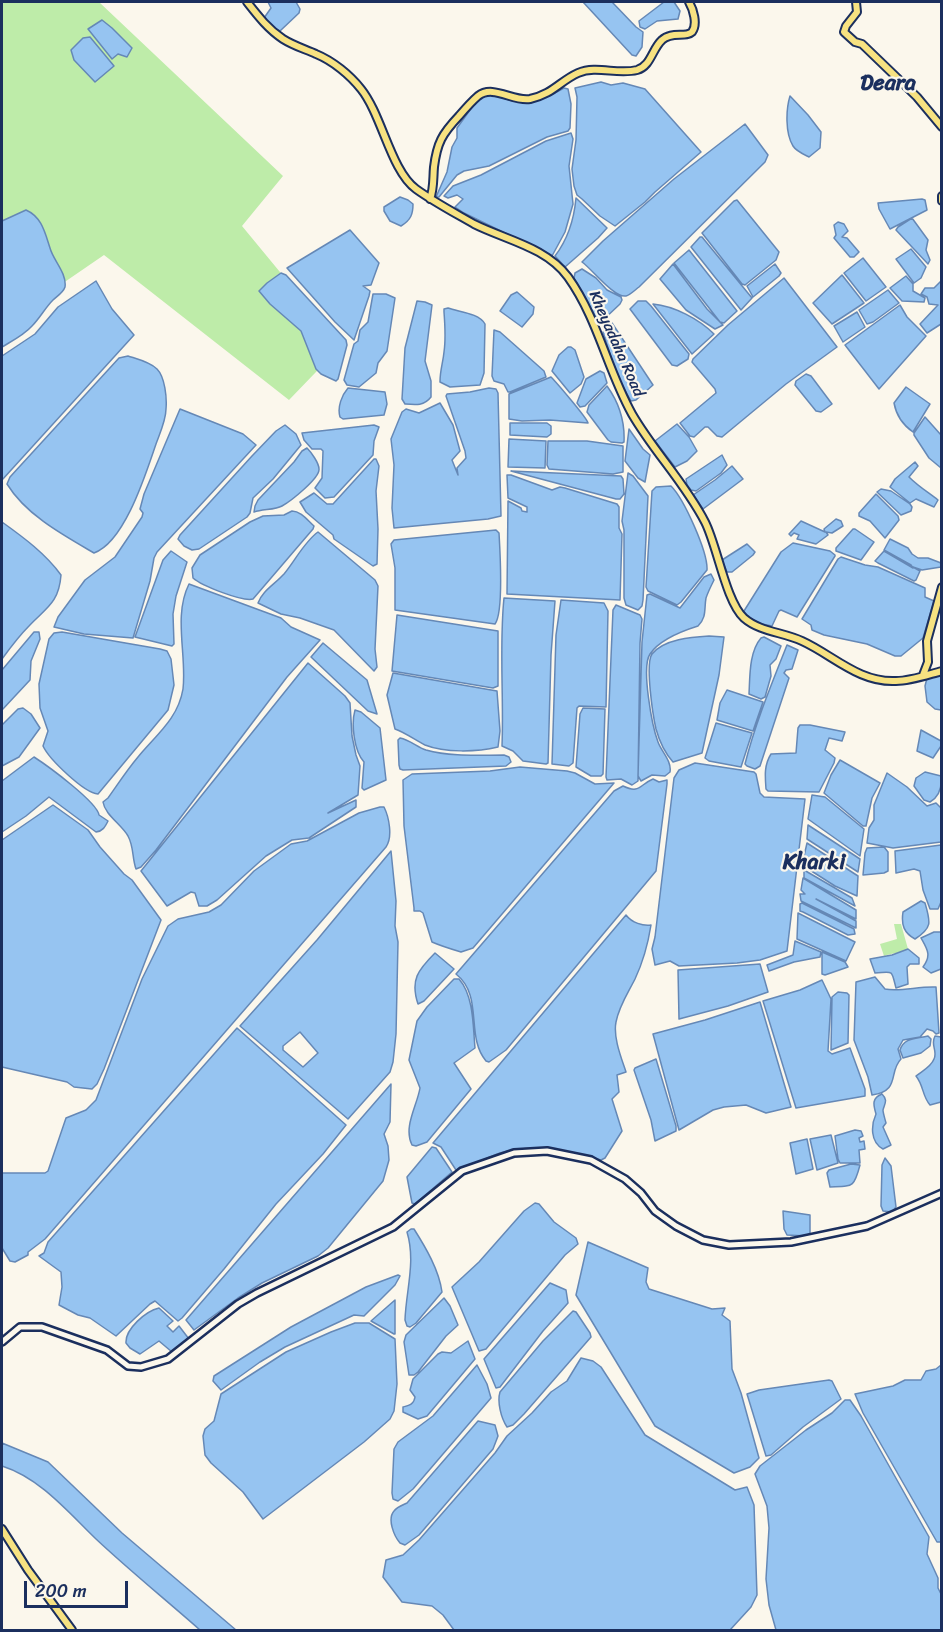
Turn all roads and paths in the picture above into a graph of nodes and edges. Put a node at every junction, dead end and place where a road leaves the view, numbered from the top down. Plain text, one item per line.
1 (247, 2) edge
2 (689, 2) edge
3 (856, 2) edge
4 (942, 127) edge
5 (942, 196) edge
6 (430, 199) junction
7 (942, 201) edge
8 (942, 587) edge
9 (942, 671) edge
10 (923, 675) junction
11 (942, 1193) edge
12 (2, 1341) edge
13 (2, 1529) edge
14 (72, 1630) edge

1 - 6 main road, Kheyadaha Road
2 - 6 main road
3 - 4 main road
5 - 7 main road
6 - 10 main road, Kheyadaha Road
8 - 10 main road
9 - 10 main road, Kheyadaha Road
11 - 12 street
13 - 14 main road

